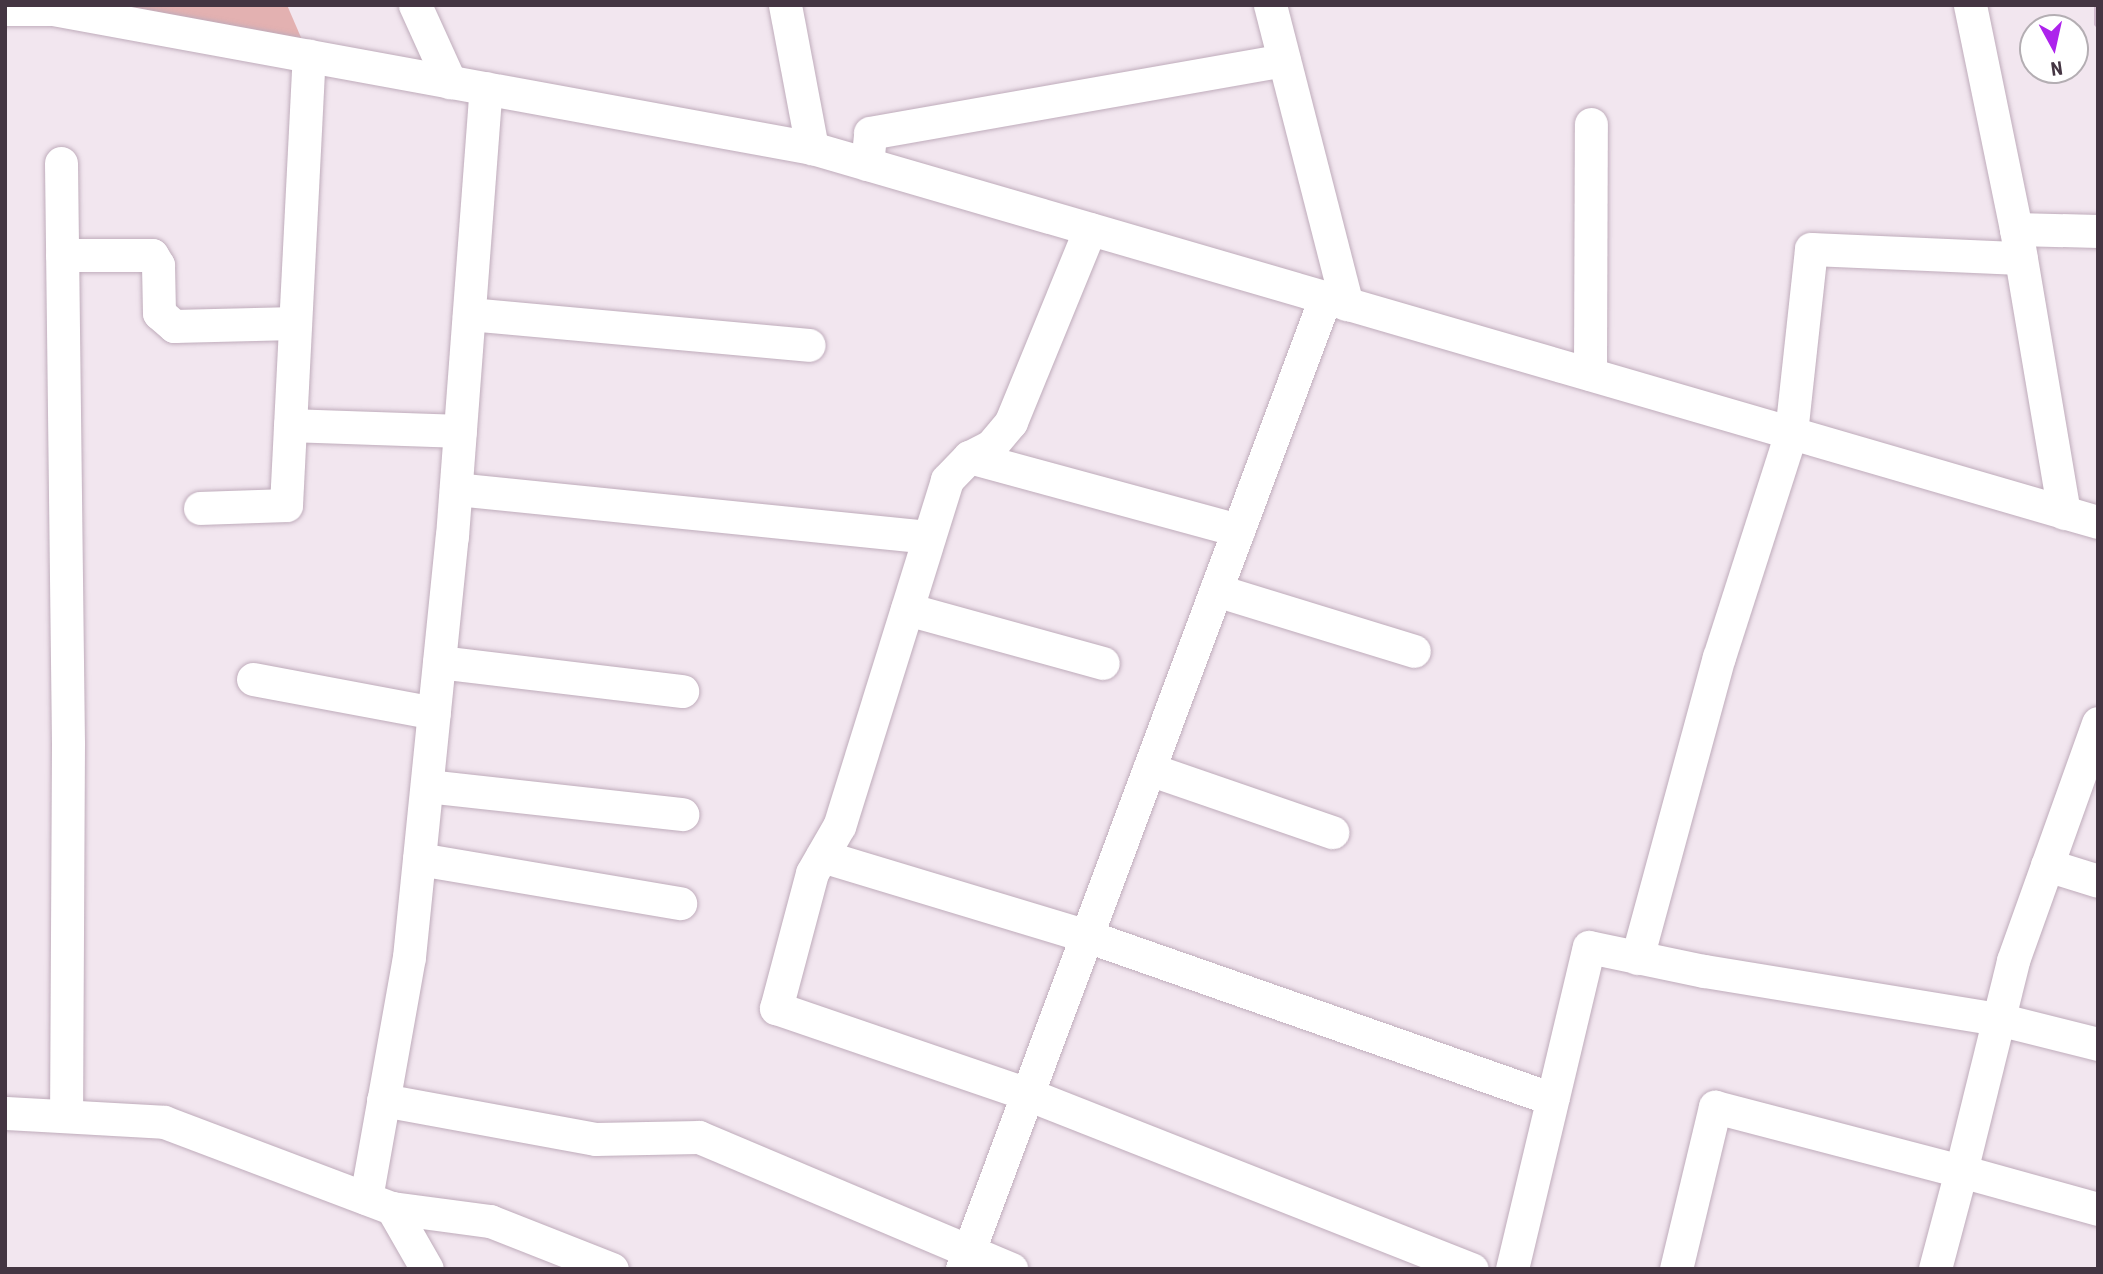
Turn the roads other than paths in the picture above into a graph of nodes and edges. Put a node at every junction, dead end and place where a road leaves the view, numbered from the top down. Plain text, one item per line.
1 (415, 5) edge
2 (785, 5) edge
3 (1270, 5) edge
4 (1970, 5) edge
5 (5, 9) edge
6 (309, 56) junction
7 (1284, 60) junction
8 (450, 82) junction
9 (486, 88) junction
10 (1591, 124) dead end
11 (811, 148) junction
12 (61, 163) dead end
13 (867, 164) junction
14 (1090, 229) junction
15 (2098, 231) edge
16 (2018, 243) junction
17 (62, 255) junction
18 (1336, 301) junction
19 (469, 314) junction
20 (295, 323) junction
21 (809, 345) dead end
22 (1590, 374) junction
23 (290, 425) junction
24 (460, 431) junction
25 (1791, 433) junction
26 (969, 457) junction
27 (456, 489) junction
28 (200, 508) dead end
29 (2064, 513) junction
30 (2098, 523) edge
31 (1238, 530) junction
32 (929, 537) junction
33 (1216, 590) junction
34 (906, 610) junction
35 (1414, 651) dead end
36 (439, 662) junction
37 (1102, 663) dead end
38 (253, 679) dead end
39 (682, 691) dead end
40 (434, 713) junction
41 (2098, 723) edge
42 (1149, 769) junction
43 (427, 786) junction
44 (682, 814) dead end
45 (1332, 832) dead end
46 (822, 856) junction
47 (419, 859) junction
48 (2047, 865) junction
49 (2098, 881) edge
50 (680, 903) dead end
51 (1087, 936) junction
52 (1637, 958) junction
53 (1998, 1019) junction
54 (2098, 1044) edge
55 (1027, 1094) junction
56 (1552, 1099) junction
57 (383, 1100) junction
58 (5, 1113) edge
59 (66, 1116) junction
60 (1961, 1171) junction
61 (379, 1203) junction
62 (2098, 1209) edge
63 (965, 1260) edge
64 (1685, 1267) edge
65 (427, 1269) edge
66 (611, 1269) edge
67 (1011, 1269) edge
68 (1472, 1269) edge
69 (1512, 1269) edge
70 (1934, 1269) edge

1 - 8 street
2 - 11 street
3 - 7 street
4 - 16 street
5 - 6 street
6 - 8 street
6 - 20 street
7 - 13 street
7 - 18 street
8 - 9 street
9 - 11 street
9 - 19 street
10 - 22 street
11 - 13 street
12 - 17 street
13 - 14 street
14 - 18 street
14 - 26 street
15 - 16 street
16 - 25 street
16 - 29 street
17 - 20 street
17 - 59 street
18 - 22 street
18 - 31 street
19 - 21 street
19 - 24 street
20 - 23 street
22 - 25 street
23 - 24 street
23 - 28 street
24 - 27 street
25 - 29 street
25 - 52 street
26 - 31 street
26 - 32 street
27 - 32 street
27 - 36 street
29 - 30 street
31 - 33 street
32 - 34 street
33 - 35 street
33 - 42 street
34 - 37 street
34 - 46 street
36 - 39 street
36 - 40 street
38 - 40 street
40 - 43 street
41 - 48 street
42 - 45 street
42 - 51 street
43 - 44 street
43 - 47 street
46 - 51 street
46 - 55 street
47 - 50 street
47 - 57 street
48 - 49 street
48 - 53 street
51 - 55 street
51 - 56 street
52 - 53 street
52 - 56 street
53 - 54 street
53 - 60 street
55 - 63 street
55 - 68 street
56 - 69 street
57 - 61 street
57 - 63 street
58 - 59 street
59 - 61 street
60 - 62 street
60 - 64 street
60 - 70 street
61 - 65 street
61 - 66 street
63 - 67 street

